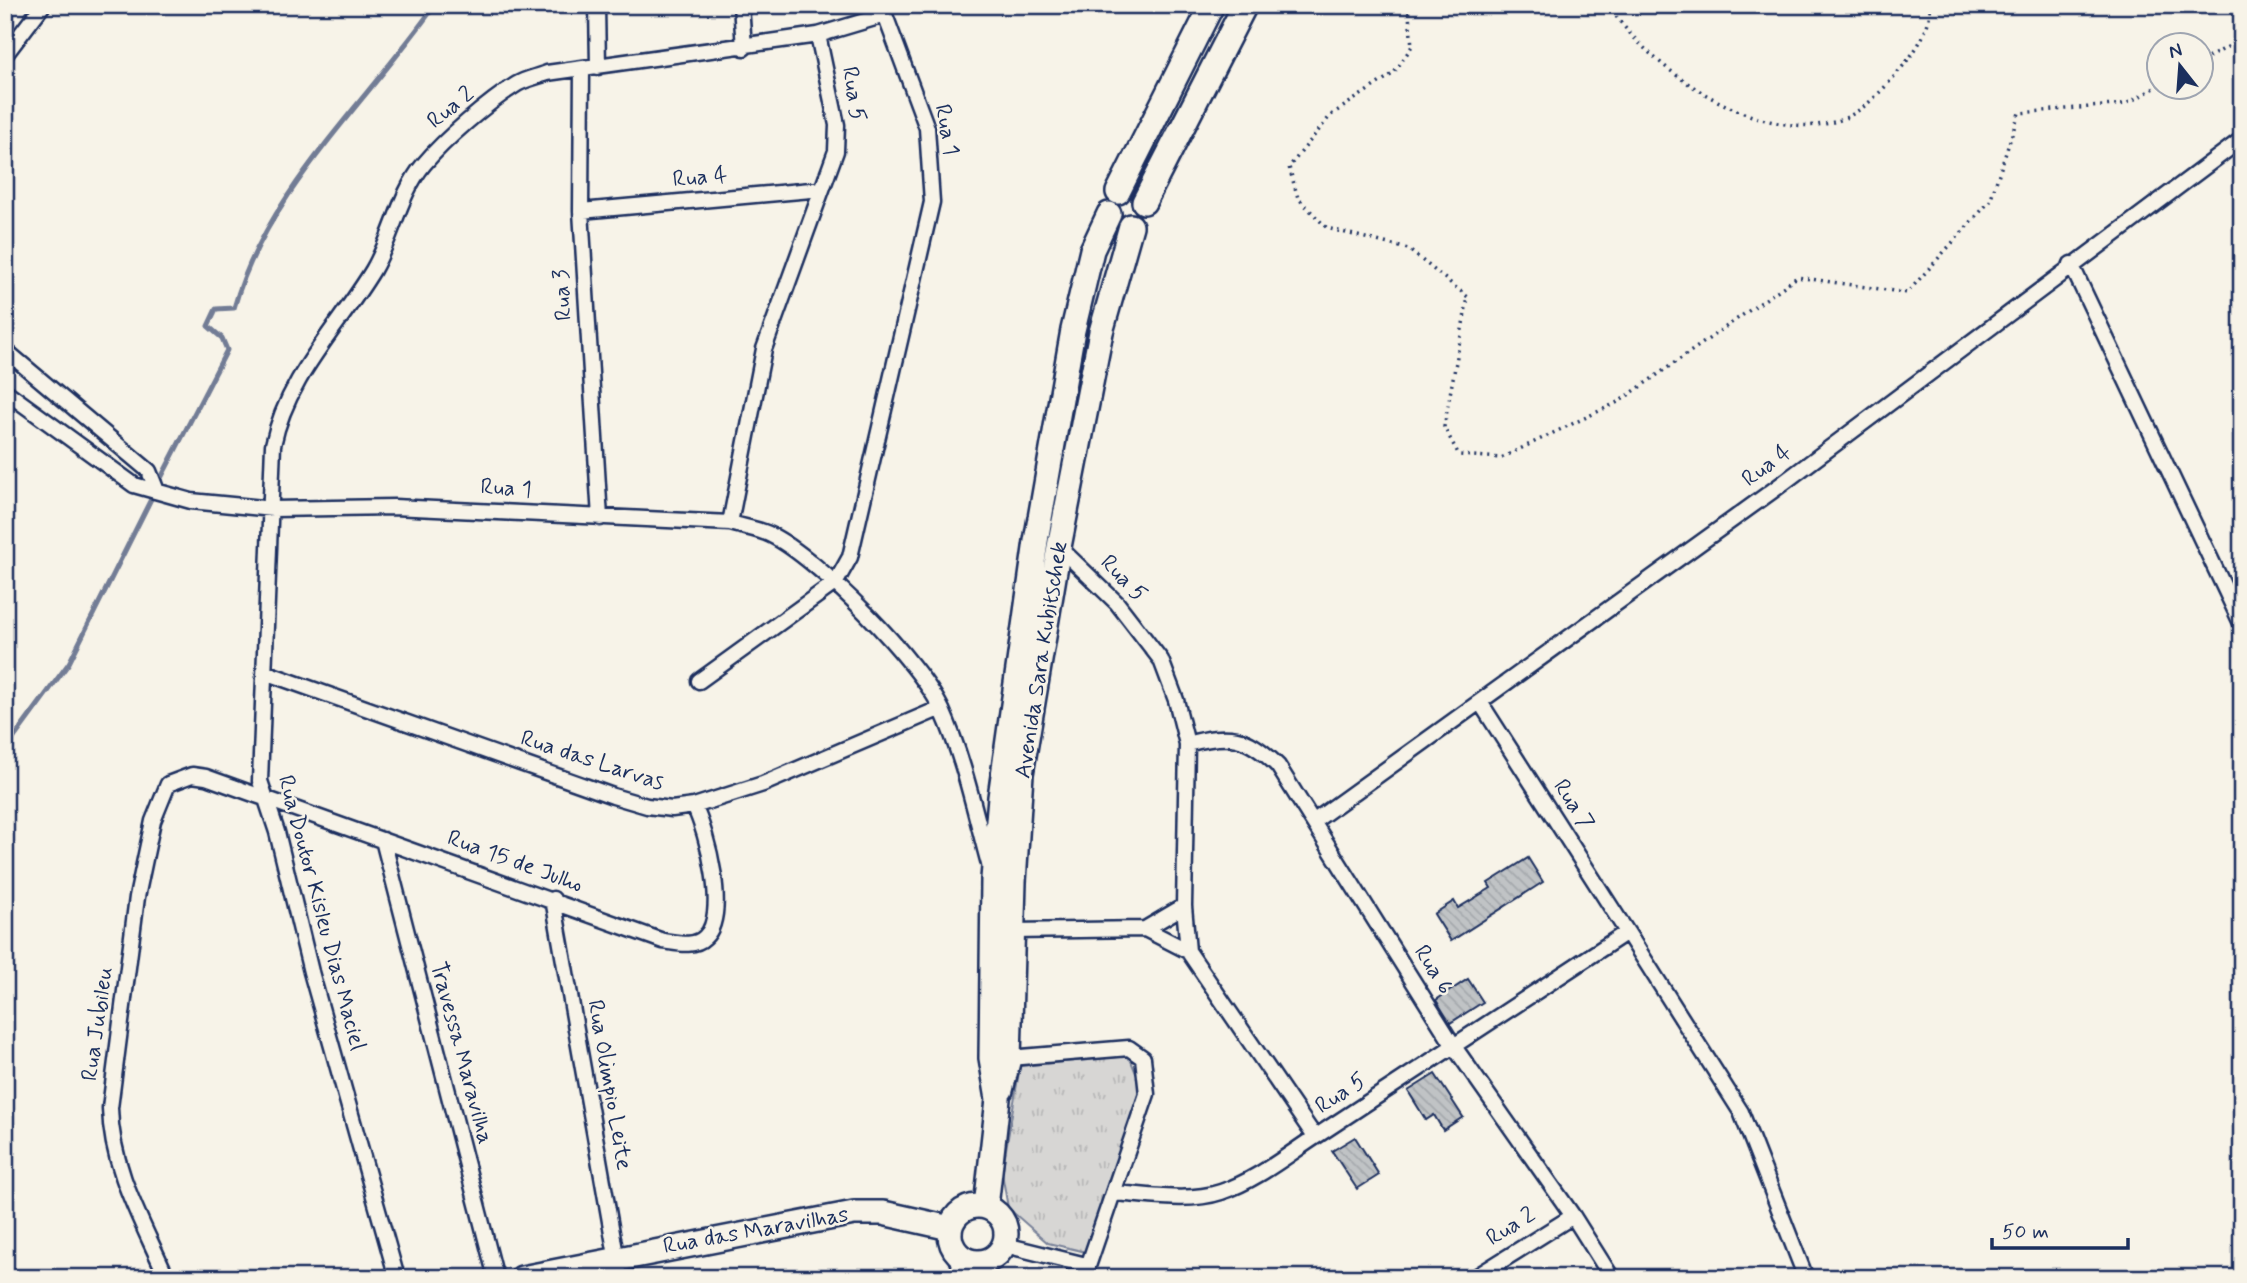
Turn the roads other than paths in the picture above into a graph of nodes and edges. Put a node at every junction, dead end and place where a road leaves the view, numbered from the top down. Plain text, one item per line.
1 (43, 5) edge
2 (597, 5) edge
3 (741, 5) edge
4 (1212, 5) edge
5 (1245, 5) edge
6 (890, 10) edge
7 (818, 35) junction
8 (744, 48) junction
9 (5, 55) edge
10 (598, 67) junction
11 (582, 69) junction
12 (2242, 139) edge
13 (822, 189) junction
14 (1118, 192) junction
15 (1144, 202) junction
16 (581, 211) junction
17 (1109, 214) junction
18 (1132, 226) junction
19 (2071, 264) junction
20 (5, 350) edge
21 (5, 391) edge
22 (157, 491) junction
23 (273, 509) junction
24 (600, 518) junction
25 (730, 523) junction
26 (1059, 547) junction
27 (836, 582) junction
28 (2242, 625) edge
29 (267, 673) junction
30 (699, 681) dead end
31 (1480, 702) junction
32 (941, 708) junction
33 (1187, 744) junction
34 (179, 778) joint
35 (267, 800) junction
36 (694, 806) junction
37 (1313, 822) junction
38 (383, 840) junction
39 (993, 879) junction
40 (553, 899) junction
41 (1184, 906) junction
42 (1145, 929) junction
43 (1002, 932) junction
44 (1627, 932) junction
45 (1188, 951) junction
46 (1455, 1048) junction
47 (1009, 1058) junction
48 (998, 1100) junction
49 (1315, 1137) junction
50 (1113, 1193) junction
51 (986, 1207) junction
52 (1573, 1216) junction
53 (950, 1228) junction
54 (1004, 1245) junction
55 (618, 1267) edge
56 (962, 1268) edge
57 (1085, 1271) edge
58 (167, 1278) edge
59 (397, 1278) edge
60 (496, 1278) edge
61 (522, 1278) edge
62 (1474, 1278) edge
63 (1612, 1278) edge
64 (1806, 1278) edge

1 - 9 street
2 - 10 street
3 - 8 street
4 - 14 main road, Avenida Sara Kubitschek
5 - 15 main road, Avenida Sara Kubitschek
6 - 7 street, Rua 2
6 - 27 street, Rua 1
7 - 8 street, Rua 2
7 - 13 street, Rua 5
8 - 10 street, Rua 2
10 - 11 street, Rua 2
11 - 16 street, Rua 3
11 - 23 street, Rua 2
12 - 19 street, Rua 4
13 - 16 street, Rua 4
13 - 25 street, Rua 5
14 - 15 main road
14 - 17 main road, Avenida Sara Kubitschek
15 - 18 main road, Avenida Sara Kubitschek
16 - 24 street, Rua 3
17 - 18 main road
17 - 39 main road, Avenida Sara Kubitschek
18 - 26 main road, Avenida Sara Kubitschek
19 - 28 street
19 - 31 street, Rua 4
20 - 22 street
21 - 22 street, Rua 1
22 - 23 street, Rua 1
23 - 24 street, Rua 1
23 - 29 street, Rua Doutor Kisleu Dias Maciel
24 - 25 street, Rua 1
25 - 27 street, Rua 1
26 - 33 street, Rua 5
26 - 43 main road, Avenida Sara Kubitschek
27 - 30 street, Rua 1
27 - 32 street, Rua 1
29 - 35 street, Rua Doutor Kisleu Dias Maciel
29 - 36 street, Rua das Larvas
31 - 37 street, Rua 4
31 - 44 street, Rua 7
32 - 36 street, Rua das Larvas
32 - 39 street, Rua 1
33 - 37 street, Rua 6
33 - 41 street, Rua 5
34 - 35 street, Rua 15 de Julho
34 - 58 street, Rua Jubileu
35 - 38 street, Rua 15 de Julho
35 - 59 street, Rua Doutor Kisleu Dias Maciel
36 - 40 street, Rua 15 de Julho
37 - 46 street, Rua 6
38 - 40 street, Rua 15 de Julho
38 - 60 street, Travessa Maravilha
39 - 43 main road, Avenida Sara Kubitschek
40 - 55 street, Rua Olimpio Leite
41 - 42 street
41 - 45 street, Rua 5
42 - 43 street
42 - 45 street
43 - 47 main road, Avenida Sara Kubitschek
43 - 48 main road
44 - 46 street, Rua 5
44 - 64 street
45 - 49 street, Rua 5
46 - 49 street, Rua 5
46 - 52 street, Rua 6
47 - 48 main road, Avenida Sara Kubitschek
47 - 50 street
48 - 51 main road
49 - 50 street
50 - 57 street
51 - 53 main road
51 - 54 main road
52 - 62 street, Rua 2
52 - 63 street, Rua 6
53 - 55 main road, Rua das Maravilhas
53 - 56 main road
54 - 56 main road
54 - 57 street
55 - 61 main road, Rua das Maravilhas

